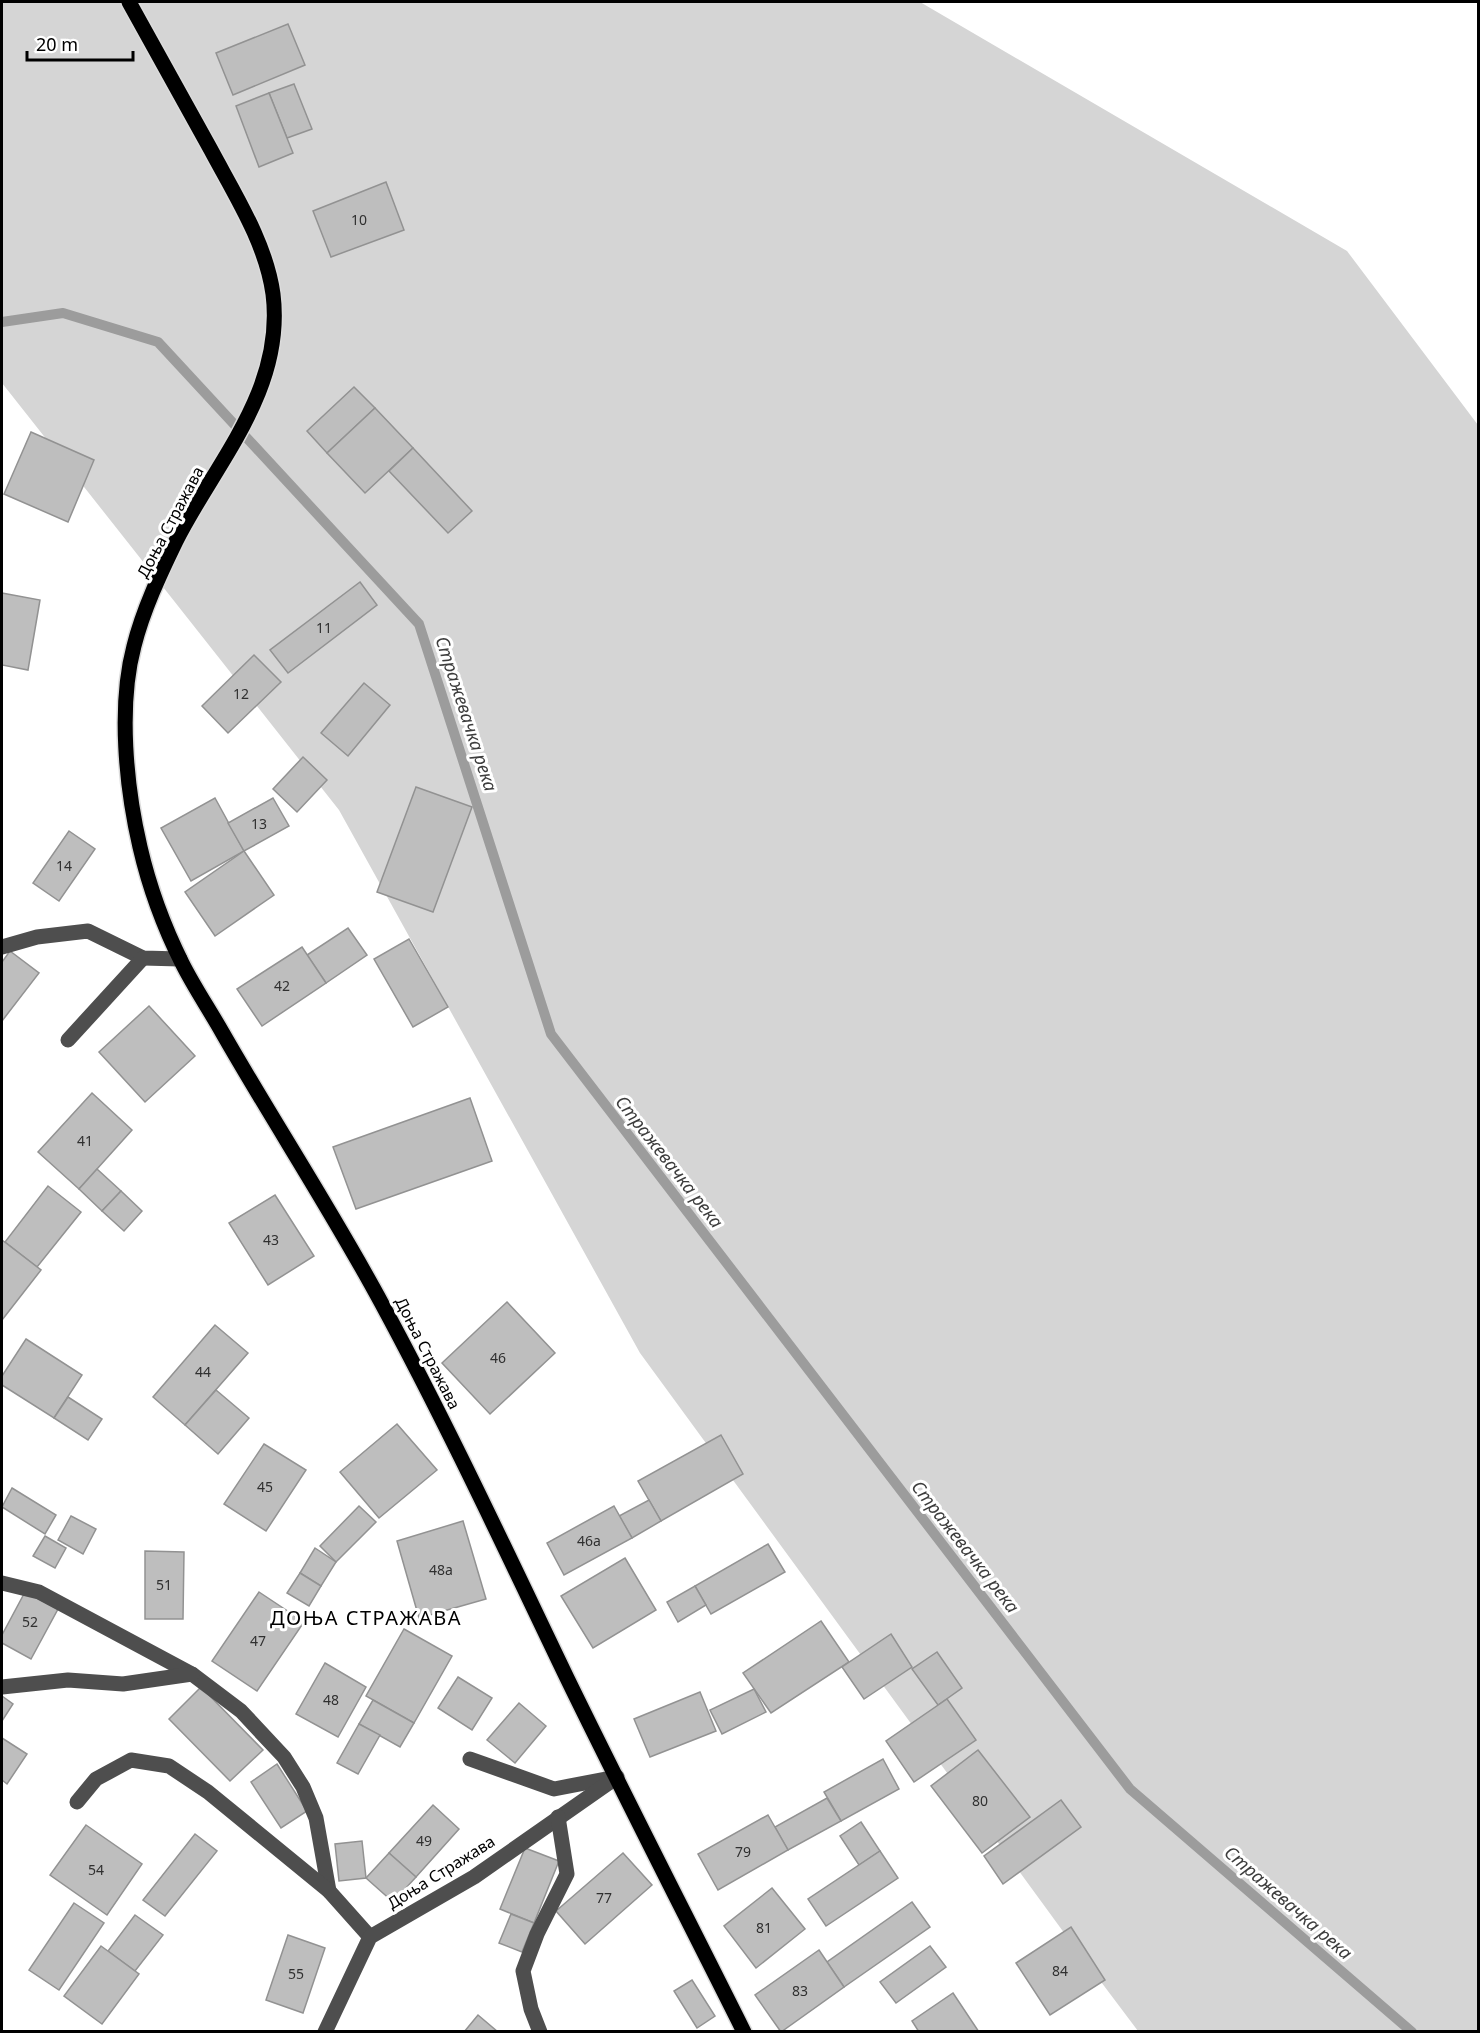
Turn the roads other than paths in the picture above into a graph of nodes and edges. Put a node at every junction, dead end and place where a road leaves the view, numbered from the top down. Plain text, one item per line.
1 (129, 2) edge
2 (2, 947) edge
3 (143, 958) junction
4 (180, 959) junction
5 (68, 1040) dead end
6 (2, 1583) edge
7 (192, 1674) junction
8 (2, 1687) edge
9 (470, 1759) dead end
10 (617, 1778) junction
11 (77, 1802) dead end
12 (558, 1817) junction
13 (329, 1891) junction
14 (370, 1936) junction
15 (325, 2031) edge
16 (540, 2031) edge
17 (744, 2031) edge

1 - 4 main road, Доња Стражава
2 - 3 street
3 - 4 street
3 - 5 street
4 - 10 main road, Доња Стражава
6 - 7 street
7 - 8 street
7 - 13 street
9 - 10 street
10 - 12 street, Доња Стражава
10 - 17 main road, Доња Стражава
11 - 13 street
12 - 14 street, Доња Стражава
12 - 16 street
13 - 14 street
14 - 15 street

